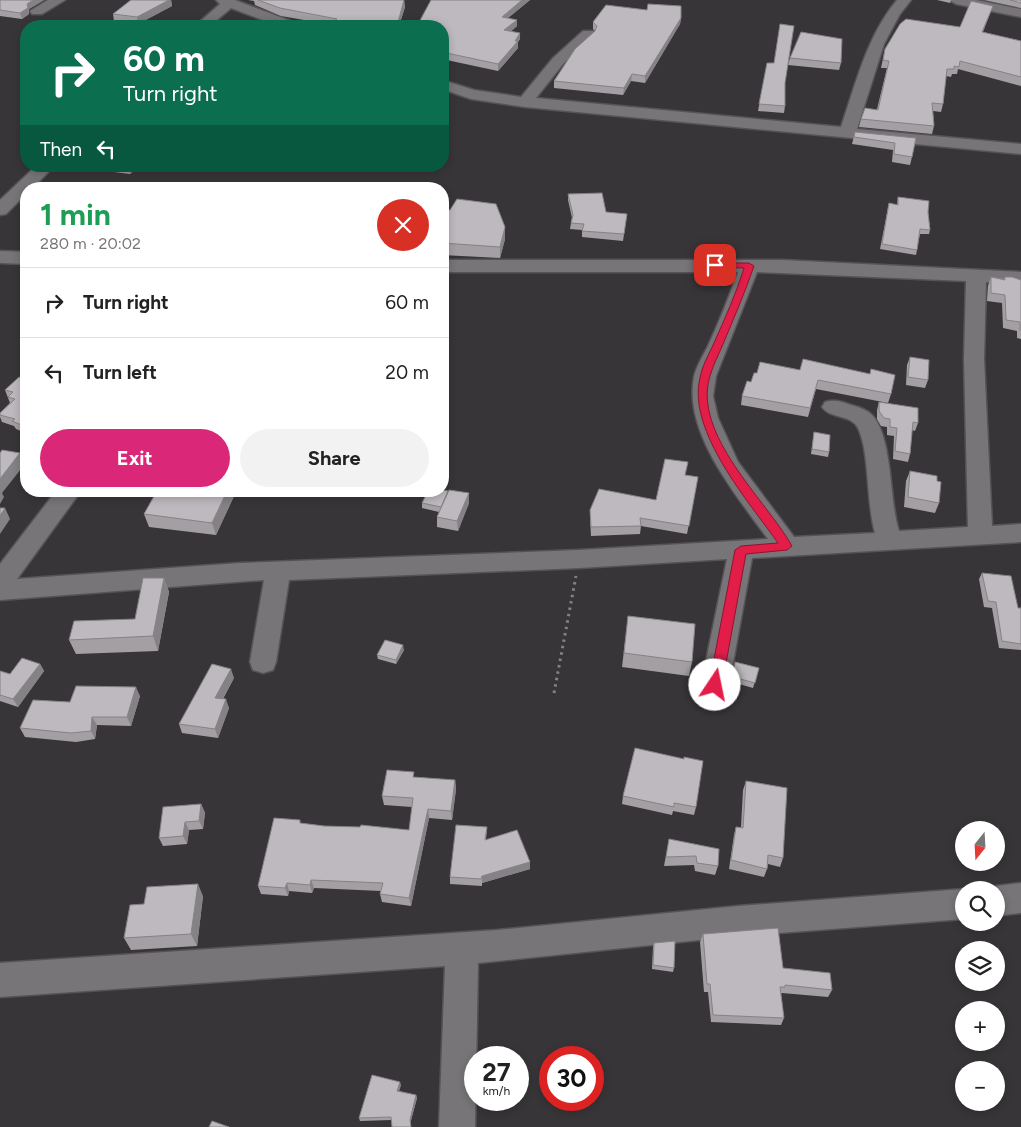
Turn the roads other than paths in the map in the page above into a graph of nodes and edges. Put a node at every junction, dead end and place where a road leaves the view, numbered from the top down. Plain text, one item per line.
1 (58, 0) edge
2 (904, 0) edge
3 (956, 0) edge
4 (226, 1) edge
5 (37, 11) dead end
6 (1021, 13) edge
7 (208, 20) edge
8 (275, 20) edge
9 (588, 34) edge
10 (449, 86) edge
11 (525, 102) junction
12 (848, 131) junction
13 (1021, 149) edge
14 (40, 172) edge
15 (29, 182) edge
16 (20, 191) edge
17 (0, 210) edge
18 (0, 257) edge
19 (20, 258) edge
20 (449, 266) edge
21 (749, 266) junction
22 (976, 276) junction
23 (1021, 278) edge
24 (833, 407) dead end
25 (65, 497) edge
26 (1021, 534) edge
27 (980, 536) junction
28 (889, 540) junction
29 (787, 546) junction
30 (741, 550) junction
31 (278, 571) junction
32 (0, 584) edge
33 (0, 590) edge
34 (263, 662) dead end
35 (715, 685) dead end
36 (1021, 898) edge
37 (1005, 900) edge
38 (955, 905) edge
39 (462, 948) junction
40 (0, 980) edge
41 (457, 1127) edge

1 - 5 street
2 - 12 street
3 - 6 street
4 - 7 street
4 - 8 street
9 - 11 street
10 - 11 street
11 - 12 street
12 - 13 street
14 - 15 street
16 - 17 street
18 - 19 street
20 - 21 street
21 - 22 street
21 - 29 street
22 - 23 street
22 - 27 street
24 - 28 street
25 - 32 street
26 - 27 street
27 - 28 street
28 - 29 street
29 - 30 street
30 - 31 street
30 - 35 street
31 - 33 street
31 - 34 street
36 - 37 street
38 - 39 street
39 - 40 street
39 - 41 street

